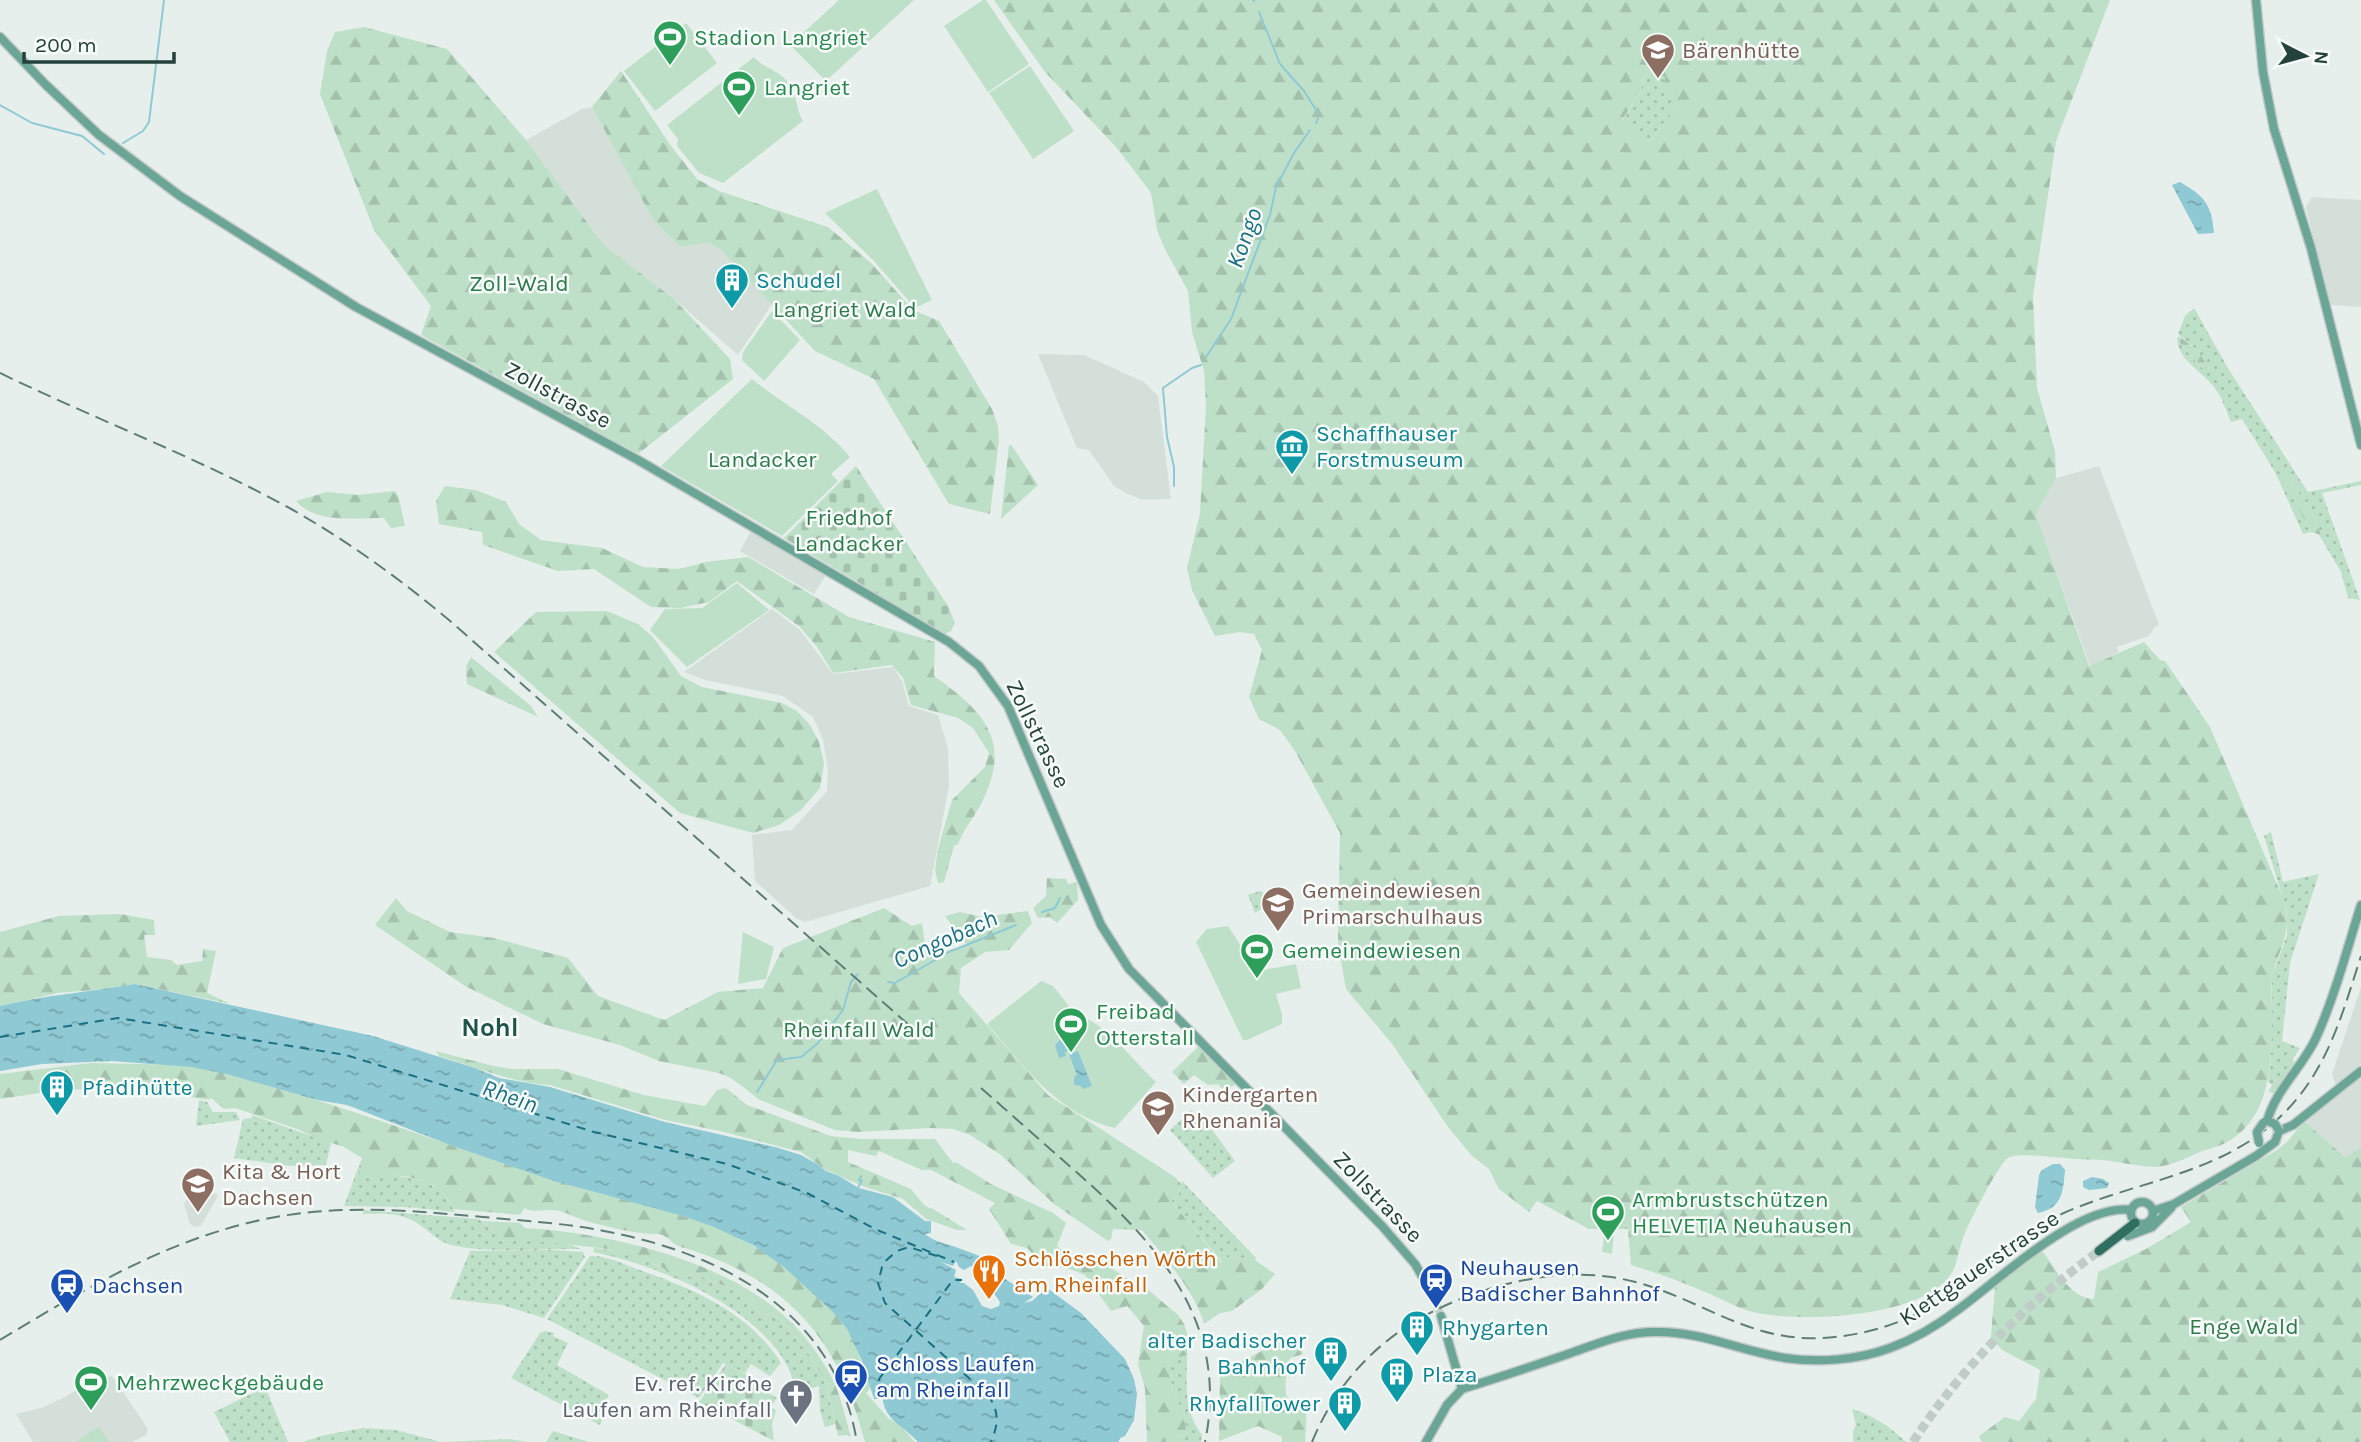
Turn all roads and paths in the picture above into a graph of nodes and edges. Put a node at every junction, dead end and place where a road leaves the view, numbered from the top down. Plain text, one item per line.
1 (2256, 0) edge
2 (0, 37) edge
3 (2361, 445) edge
4 (2361, 905) edge
5 (2361, 1071) edge
6 (2267, 1122) junction
7 (2279, 1133) junction
8 (2264, 1144) junction
9 (2241, 1164) junction
10 (2175, 1204) junction
11 (2131, 1210) junction
12 (2153, 1211) junction
13 (2135, 1223) junction
14 (2123, 1237) junction
15 (2099, 1251) tunnel mouth
16 (1432, 1293) tunnel mouth
17 (1441, 1316) tunnel mouth
18 (1462, 1389) junction
19 (1426, 1442) edge

1 - 3 main road
2 - 16 main road, Zollstrasse
4 - 6 main road
5 - 7 main road
6 - 7 main road, bridge
6 - 8 main road, bridge
7 - 8 main road
8 - 9 main road
8 - 9 main road
9 - 10 main road
10 - 12 main road
10 - 14 main road
11 - 12 main road
11 - 13 main road
11 - 18 main road, Klettgauerstrasse
12 - 13 main road
13 - 14 highway
14 - 15 highway
17 - 18 main road
18 - 19 main road

